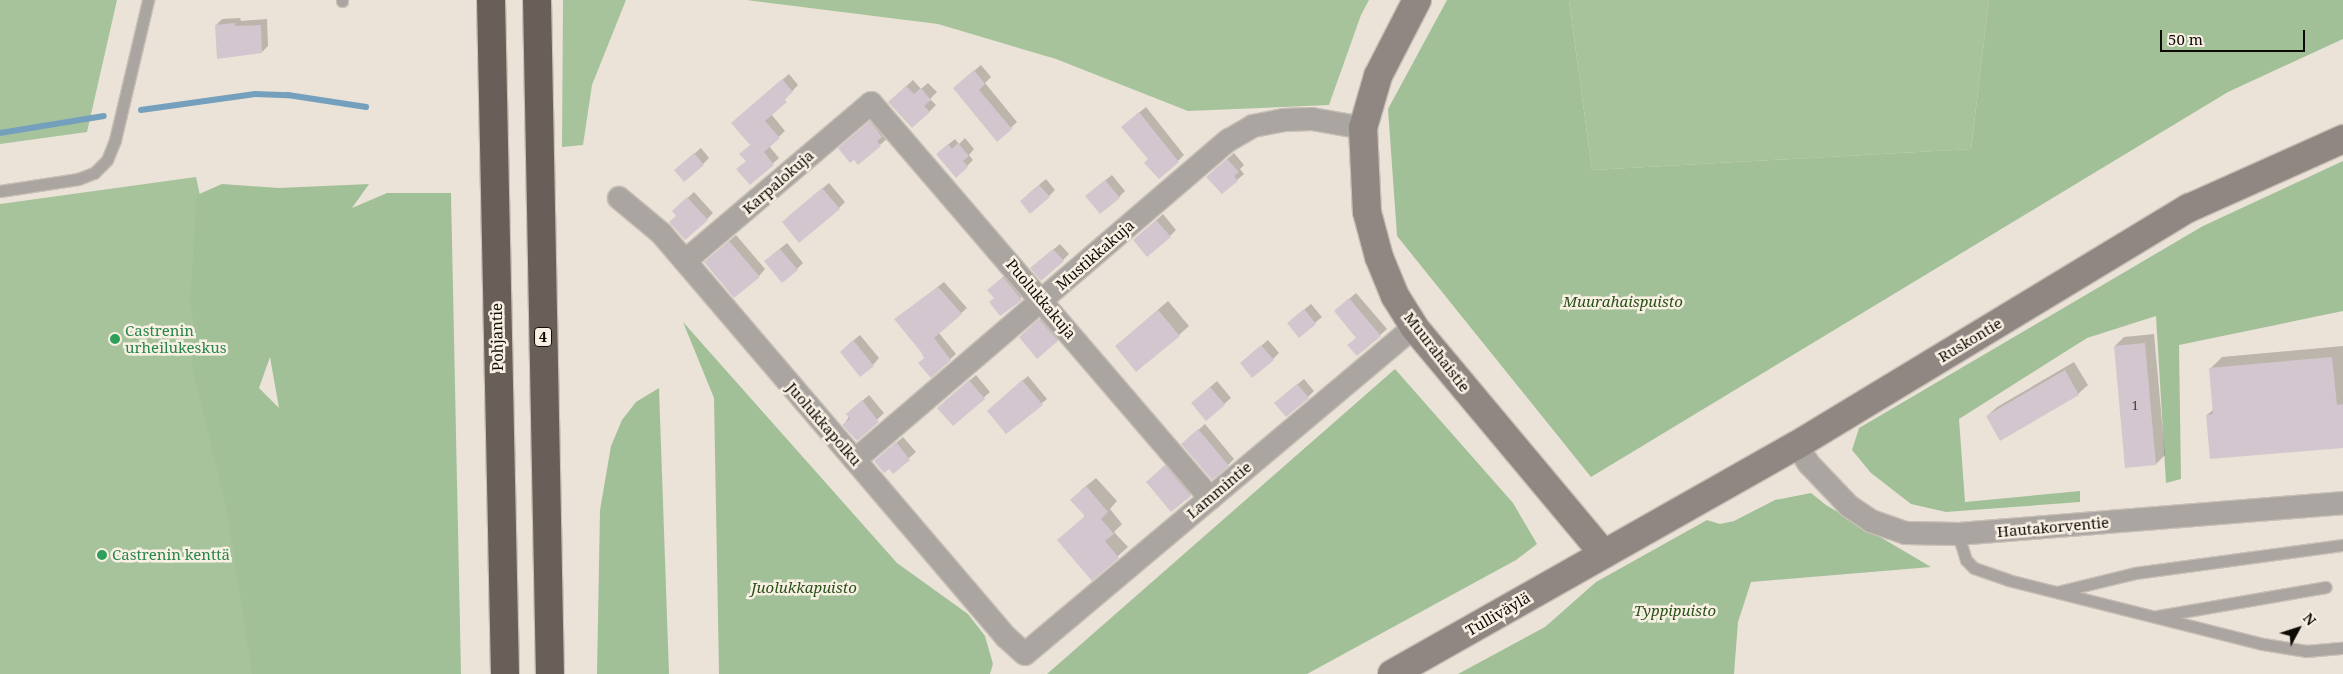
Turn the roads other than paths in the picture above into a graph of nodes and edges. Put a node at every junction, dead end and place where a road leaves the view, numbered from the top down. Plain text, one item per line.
1 (148, 0) edge
2 (490, 0) edge
3 (537, 0) edge
4 (1417, 0) edge
5 (871, 103) joint
6 (1363, 128) junction
7 (2343, 139) edge
8 (0, 191) edge
9 (620, 198) dead end
10 (685, 261) junction
11 (1042, 300) junction
12 (1414, 327) junction
13 (1797, 445) junction
14 (855, 460) junction
15 (1210, 498) junction
16 (2343, 503) edge
17 (1958, 534) junction
18 (2343, 545) edge
19 (1604, 554) junction
20 (2326, 587) dead end
21 (2055, 592) junction
22 (2154, 617) junction
23 (2343, 648) edge
24 (1025, 654) joint
25 (505, 674) edge
26 (550, 674) edge
27 (1392, 674) edge

1 - 8 lane
2 - 25 highway, Pohjantie
3 - 26 highway, 4
4 - 6 main road, Muurahaistie
5 - 10 street, Karpalokuja
5 - 11 street, Puolukkakuja
6 - 11 street, Mustikkakuja
6 - 12 main road, Muurahaistie
7 - 13 main road, Ruskontie
9 - 10 street, Juolukkapolku
10 - 14 street, Juolukkapolku
11 - 14 street, Mustikkakuja
11 - 15 street, Puolukkakuja
12 - 15 street, Lammintie
12 - 19 main road, Muurahaistie
13 - 17 street, Hautakorventie
13 - 19 main road, Ruskontie
14 - 24 street, Juolukkapolku
15 - 24 street, Lammintie
16 - 17 street, Hautakorventie
17 - 21 lane
18 - 21 lane
19 - 27 main road, Tulliväylä
20 - 22 lane
21 - 22 lane
22 - 23 lane

